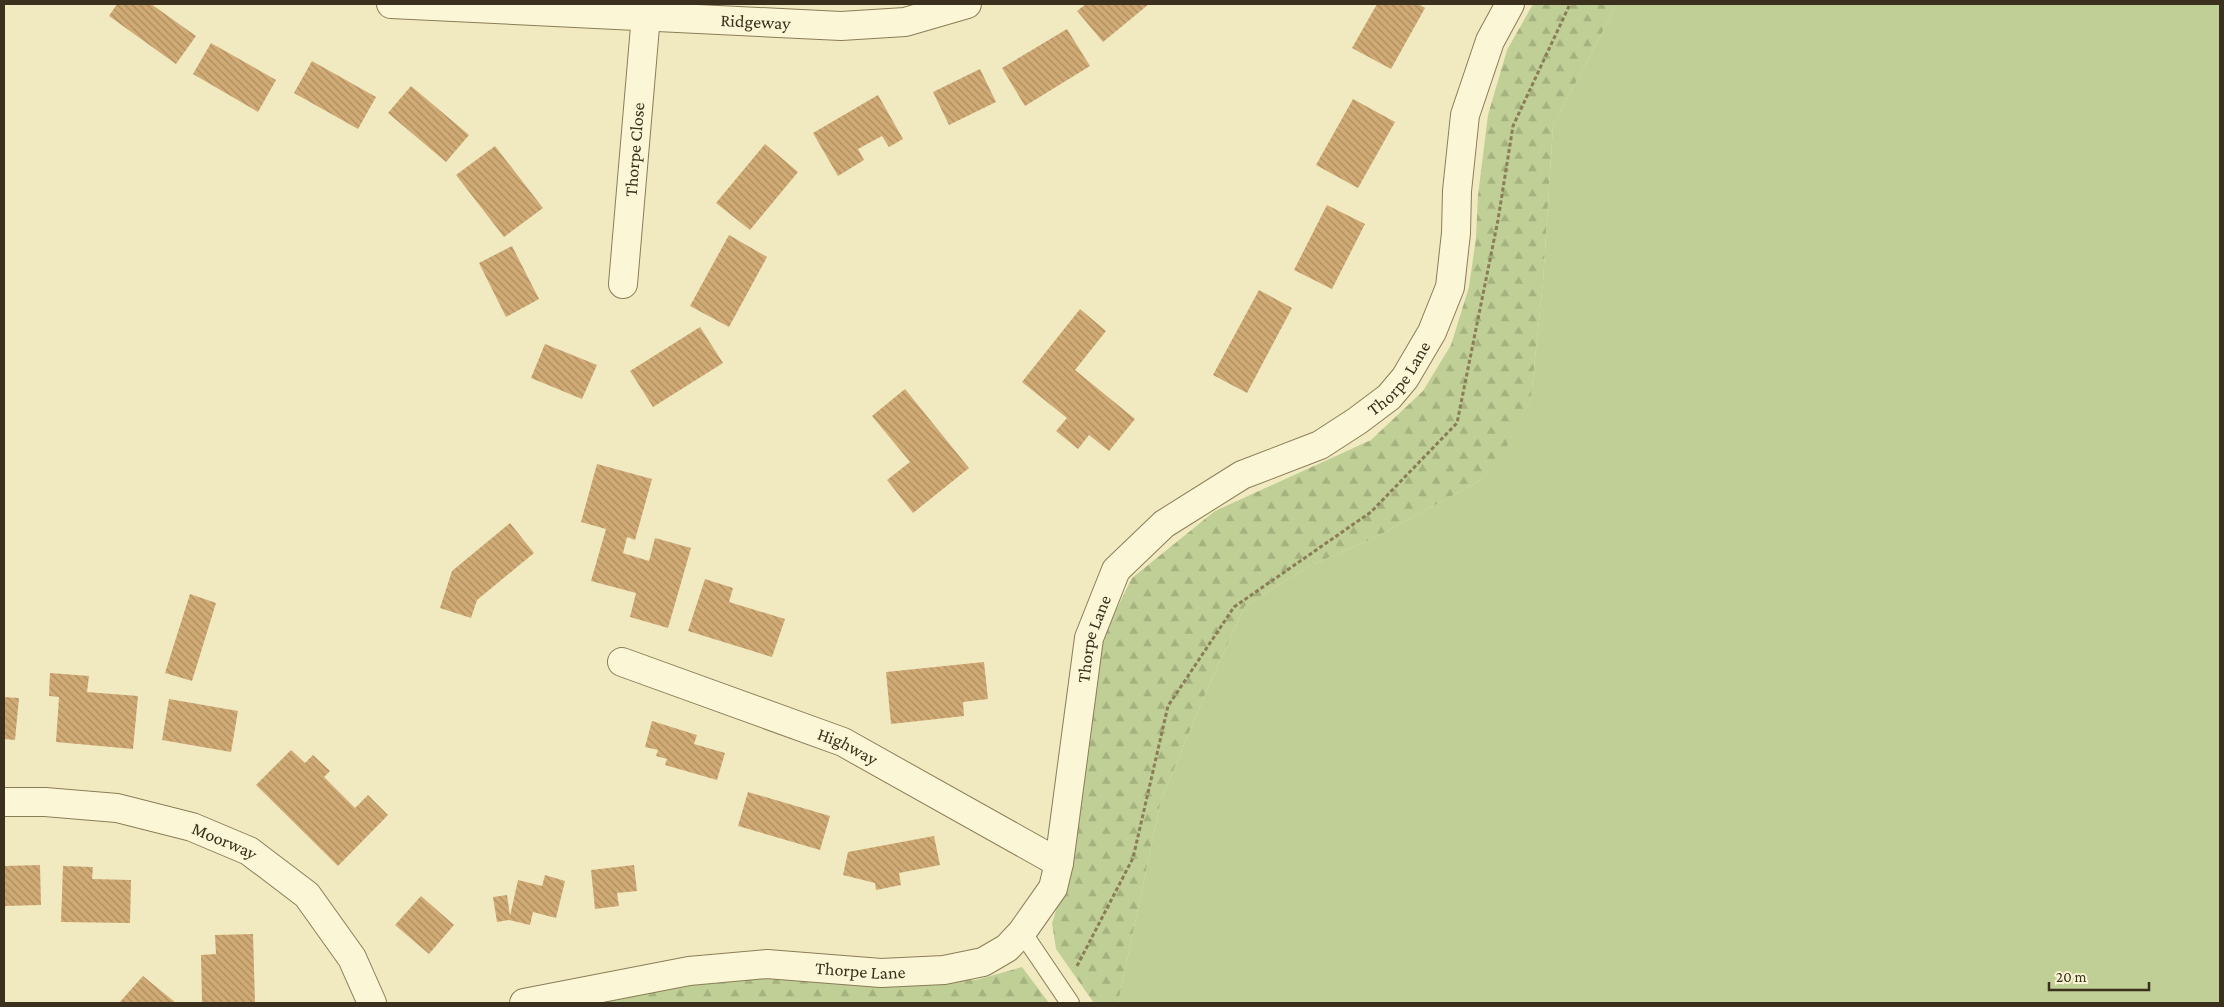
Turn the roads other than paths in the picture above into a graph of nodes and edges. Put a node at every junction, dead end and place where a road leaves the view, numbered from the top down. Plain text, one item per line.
1 (391, 4) edge
2 (967, 4) edge
3 (1510, 4) edge
4 (646, 15) junction
5 (623, 284) dead end
6 (622, 662) dead end
7 (4, 802) edge
8 (1059, 863) junction
9 (1022, 932) junction
10 (372, 1003) edge
11 (524, 1003) edge
12 (1070, 1003) edge

1 - 4 street, Ridgeway
2 - 4 street, Ridgeway
3 - 8 street, Thorpe Lane
4 - 5 street, Thorpe Close
6 - 8 street, Highway
7 - 10 street, Moorway
8 - 9 street, Thorpe Lane
9 - 11 street, Thorpe Lane
9 - 12 lane

